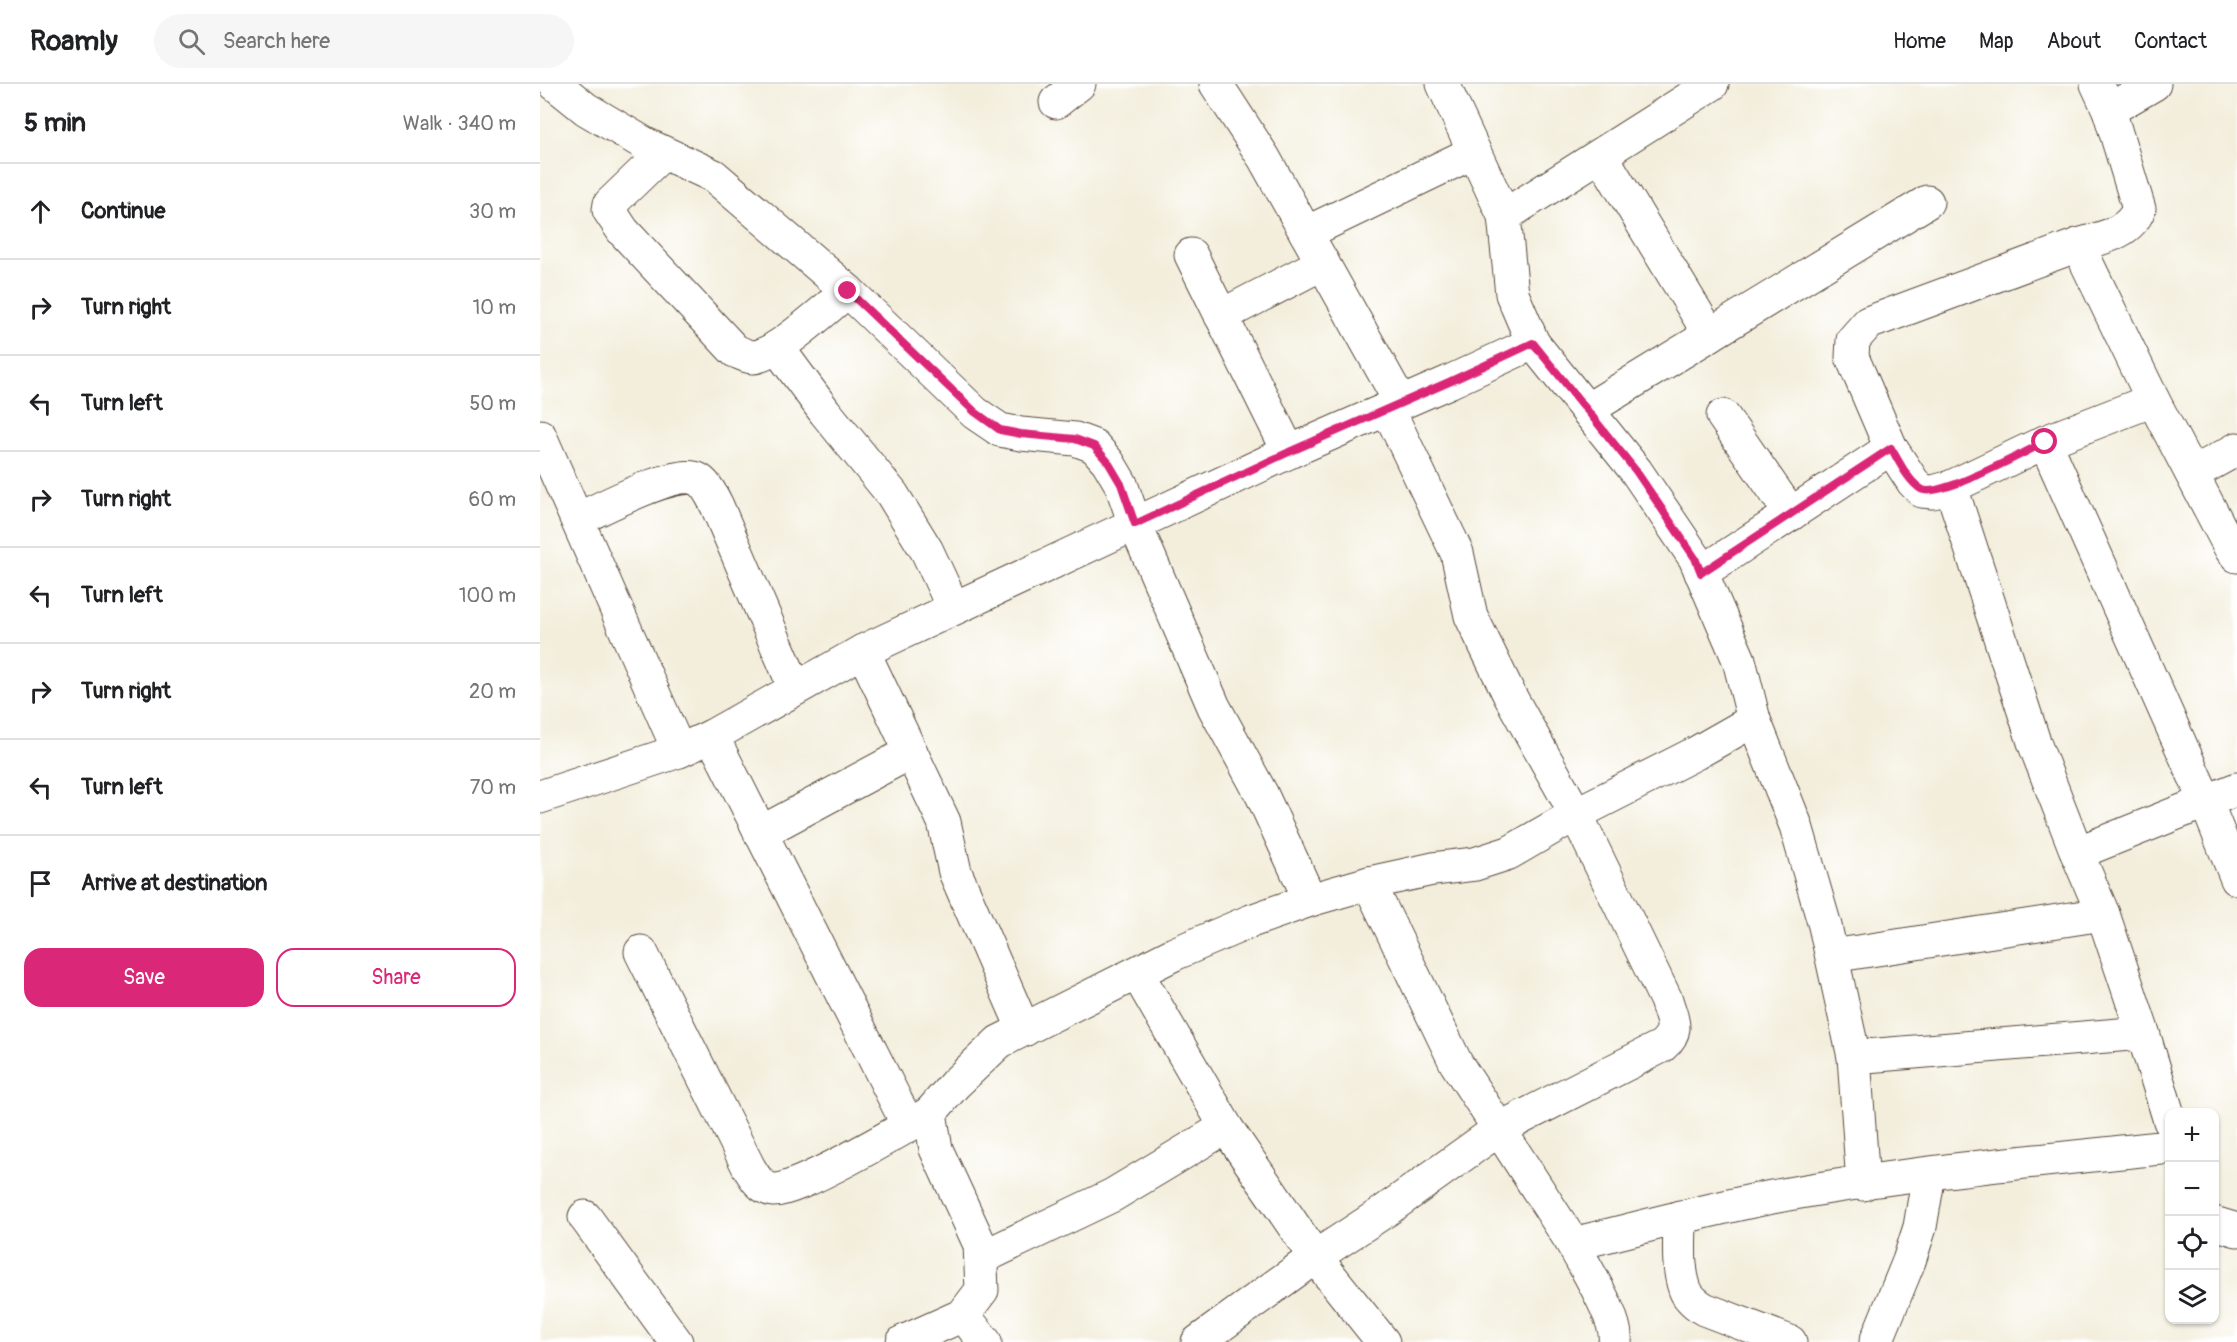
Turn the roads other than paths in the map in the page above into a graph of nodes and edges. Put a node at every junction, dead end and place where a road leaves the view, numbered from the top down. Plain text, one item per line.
1 (555, 84) edge
2 (1216, 84) edge
3 (1443, 84) edge
4 (1712, 84) edge
5 (2154, 84) edge
6 (2103, 97) edge
7 (1474, 152) junction
8 (663, 153) junction
9 (1601, 155) junction
10 (1928, 202) dead end
11 (1504, 216) junction
12 (1306, 233) junction
13 (2078, 245) junction
14 (1191, 255) dead end
15 (1323, 263) junction
16 (848, 291) junction
17 (1221, 316) junction
18 (1710, 335) junction
19 (1533, 343) junction
20 (777, 348) junction
21 (2153, 400) junction
22 (1394, 406) junction
23 (1587, 410) junction
24 (1723, 416) dead end
25 (540, 436) edge
26 (2045, 442) junction
27 (1891, 448) junction
28 (2237, 449) edge
29 (1289, 452) junction
30 (2192, 474) junction
31 (1951, 487) junction
32 (1791, 514) junction
33 (578, 519) junction
34 (1135, 524) junction
35 (2237, 556) edge
36 (1701, 573) junction
37 (953, 607) junction
38 (863, 651) junction
39 (795, 688) junction
40 (1754, 720) junction
41 (711, 736) junction
42 (679, 751) junction
43 (911, 752) junction
44 (2237, 789) edge
45 (540, 797) edge
46 (2206, 802) junction
47 (1576, 814) junction
48 (760, 833) junction
49 (2077, 853) junction
50 (2237, 879) edge
51 (1369, 883) junction
52 (1310, 900) junction
53 (2103, 914) junction
54 (641, 952) dead end
55 (1832, 956) junction
56 (1137, 973) junction
57 (1024, 1030) junction
58 (2143, 1033) junction
59 (1854, 1057) junction
60 (2165, 1108) edge
61 (919, 1119) junction
62 (1226, 1127) junction
63 (1499, 1129) junction
64 (2165, 1147) edge
65 (1929, 1173) junction
66 (1863, 1184) junction
67 (585, 1217) dead end
68 (1680, 1217) junction
69 (2219, 1225) edge
70 (2237, 1230) edge
71 (1573, 1244) junction
72 (1315, 1257) junction
73 (981, 1258) junction
74 (963, 1316) junction
75 (1232, 1332) edge
76 (676, 1342) edge
77 (903, 1342) edge
78 (984, 1342) edge
79 (1198, 1342) edge
80 (1383, 1342) edge
81 (1615, 1342) edge
82 (1790, 1342) edge
83 (1876, 1342) edge

1 - 8 street
2 - 12 street
3 - 7 street
4 - 9 street
5 - 6 street
6 - 13 street
7 - 11 street
7 - 12 street
8 - 16 street
8 - 20 street
9 - 11 street
9 - 18 street
10 - 18 street
11 - 19 street
12 - 15 street
13 - 21 street
13 - 27 street
14 - 17 street
15 - 17 street
15 - 22 street
16 - 20 street
16 - 34 street
17 - 29 street
18 - 23 street
19 - 22 street
19 - 23 street
20 - 37 street
21 - 26 street
21 - 30 street
22 - 29 street
22 - 47 street
23 - 36 street
24 - 32 street
25 - 33 street
26 - 31 street
26 - 46 street
27 - 31 street
27 - 32 street
28 - 30 street
29 - 34 street
30 - 35 street
31 - 49 street
32 - 36 street
33 - 39 street
33 - 42 street
34 - 37 street
34 - 52 street
36 - 40 street
37 - 38 street
38 - 39 street
38 - 43 street
39 - 41 street
40 - 47 street
40 - 55 street
41 - 42 street
41 - 48 street
42 - 45 street
43 - 48 street
43 - 57 street
44 - 46 street
46 - 49 street
46 - 50 street
47 - 51 street
47 - 63 street
48 - 61 street
49 - 53 street
51 - 52 street
51 - 63 street
52 - 56 street
53 - 55 street
53 - 58 street
54 - 61 street
55 - 59 street
56 - 57 street
56 - 62 street
57 - 61 street
58 - 59 street
58 - 60 street
59 - 66 street
61 - 73 street
62 - 72 street
62 - 73 street
63 - 71 street
63 - 72 street
64 - 65 street
65 - 66 street
65 - 83 street
66 - 68 street
67 - 76 street
68 - 71 street
68 - 82 street
69 - 70 street
71 - 81 street
72 - 75 street
72 - 80 street
73 - 74 street
74 - 77 street
74 - 78 street
75 - 79 street

